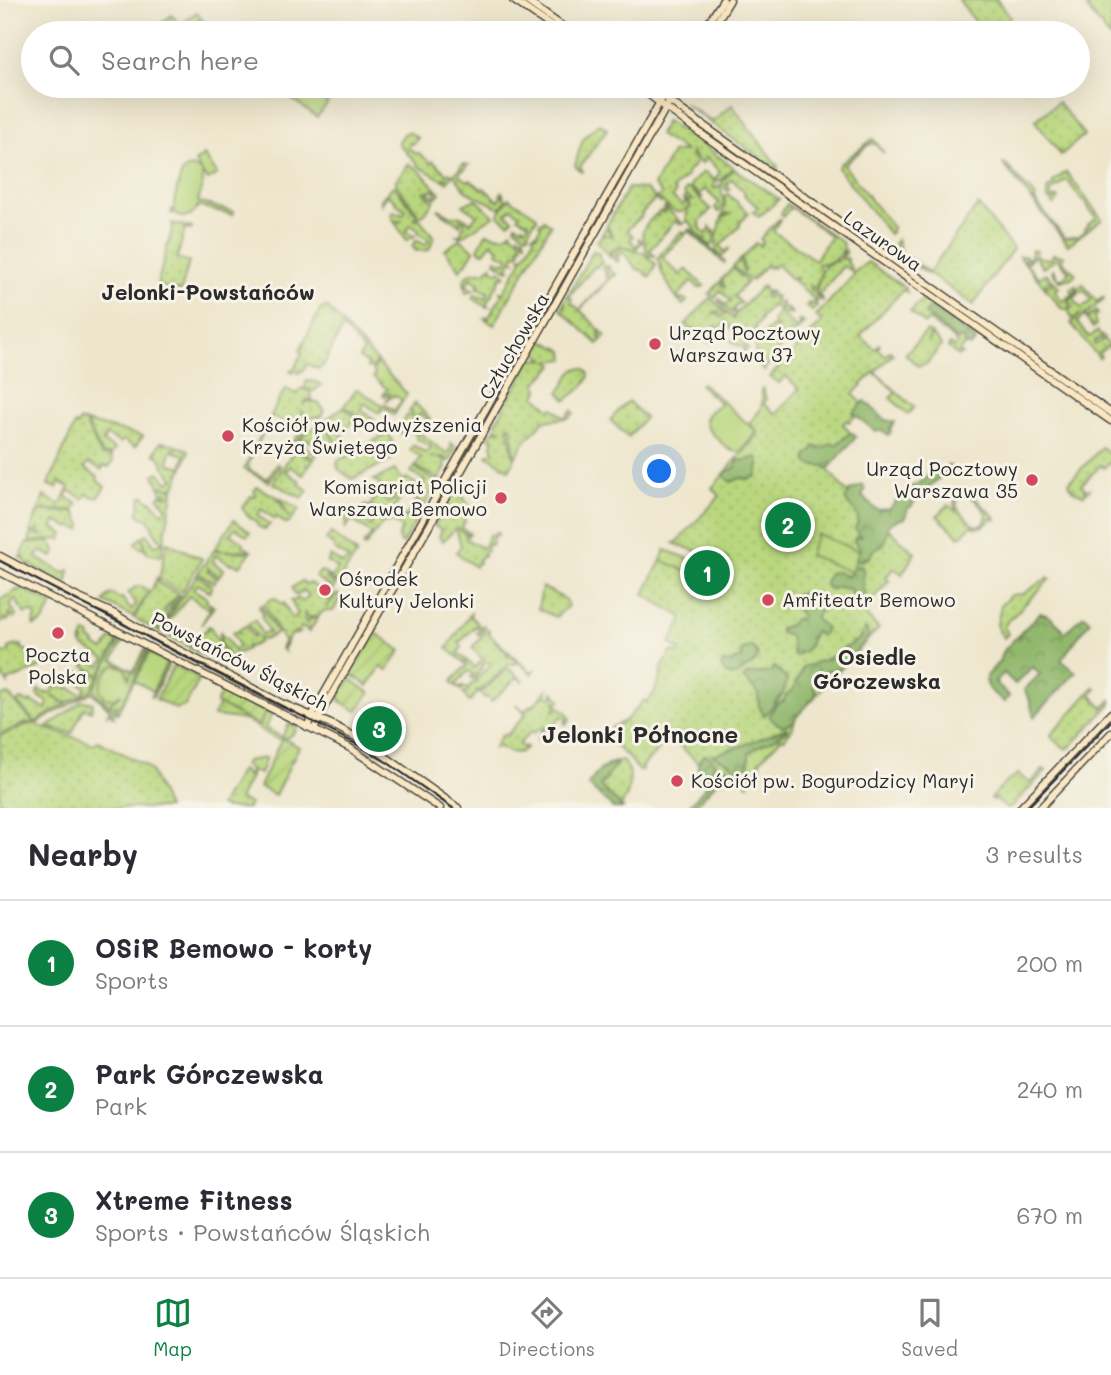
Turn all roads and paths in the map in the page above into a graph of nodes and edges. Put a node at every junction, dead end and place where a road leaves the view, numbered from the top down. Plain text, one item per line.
1 (513, 0) edge
2 (525, 0) edge
3 (723, 0) edge
4 (730, 0) edge
5 (544, 21) edge
6 (555, 21) edge
7 (710, 21) edge
8 (717, 21) edge
9 (672, 98) edge
10 (662, 99) joint
11 (668, 105) junction
12 (1111, 413) edge
13 (1111, 421) edge
14 (0, 556) edge
15 (0, 572) edge
16 (1111, 713) edge
17 (315, 717) junction
18 (310, 729) junction
19 (1111, 733) edge
20 (440, 808) edge
21 (458, 808) edge
22 (1020, 808) edge
23 (1040, 808) edge

1 - 5 main road
2 - 6 main road
3 - 7 main road
4 - 8 main road
9 - 11 main road, Człuchowska
10 - 11 main road, Lazurowa
10 - 17 main road, Człuchowska
11 - 12 main road, Lazurowa
11 - 13 main road, Lazurowa
11 - 17 main road, Człuchowska
14 - 17 main road, Powstańców Śląskich
15 - 18 main road, Powstańców Śląskich
16 - 22 main road
17 - 18 main road, Człuchowska
17 - 21 main road, Powstańców Śląskich
18 - 20 main road, Powstańców Śląskich
19 - 23 main road

